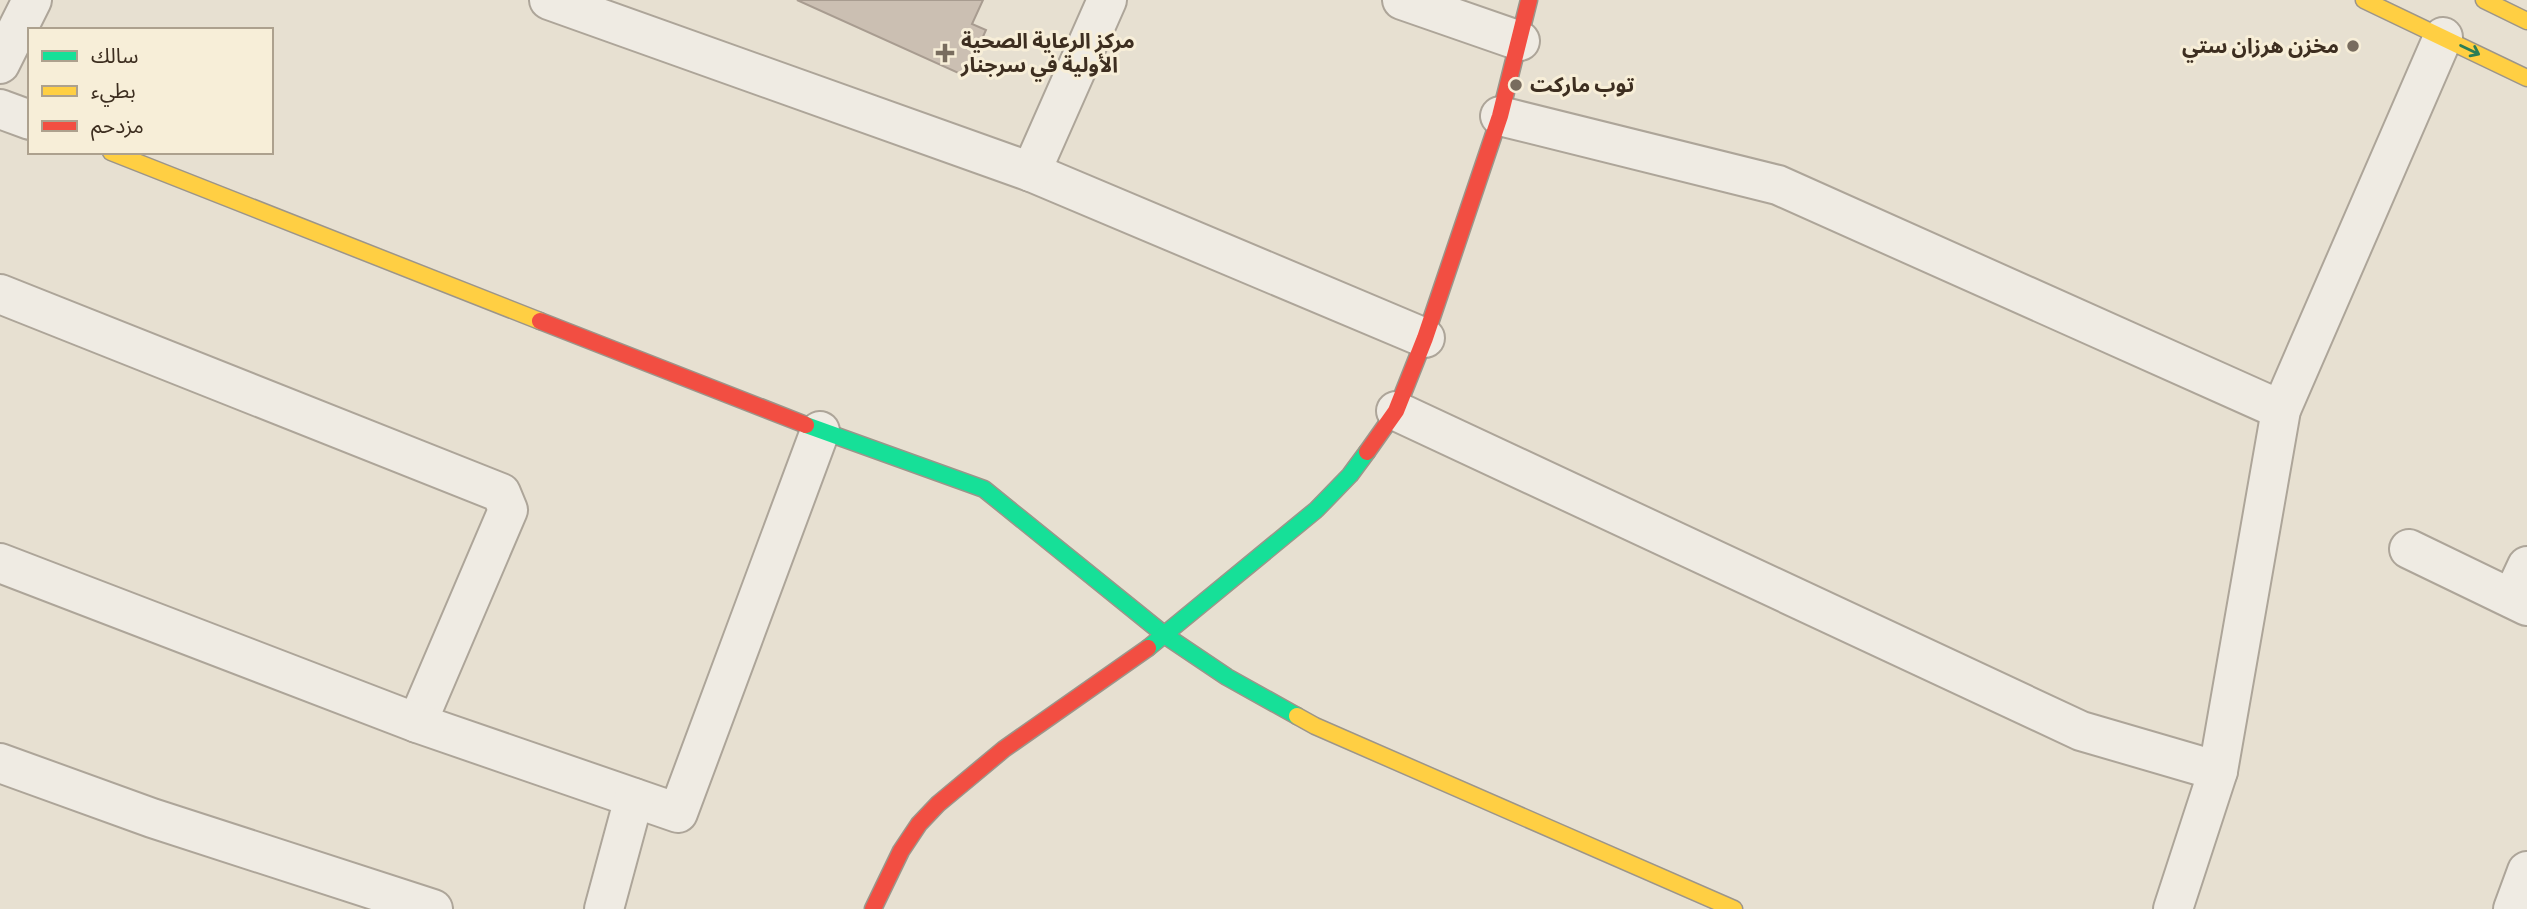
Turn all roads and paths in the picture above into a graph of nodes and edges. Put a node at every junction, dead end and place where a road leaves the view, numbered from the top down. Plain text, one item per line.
1 (32, 0) edge
2 (1107, 0) edge
3 (1402, 0) edge
4 (1529, 0) edge
5 (2364, 0) edge
6 (2484, 0) edge
7 (553, 1) edge
8 (2527, 21) edge
9 (2443, 37) junction
10 (1520, 41) junction
11 (0, 64) edge
12 (2527, 78) edge
13 (0, 108) edge
14 (1500, 116) junction
15 (28, 119) edge
16 (116, 154) edge
17 (1031, 172) junction
18 (0, 294) edge
19 (1425, 338) junction
20 (2281, 410) junction
21 (1396, 411) junction
22 (820, 432) junction
23 (2409, 549) dead end
24 (0, 563) edge
25 (2522, 590) edge
26 (1166, 636) junction
27 (417, 723) junction
28 (0, 763) edge
29 (2218, 771) junction
30 (634, 798) junction
31 (2527, 871) edge
32 (433, 909) edge
33 (604, 909) edge
34 (873, 909) edge
35 (1734, 909) edge
36 (2174, 909) edge
37 (2513, 909) edge

1 - 11 street
2 - 17 street
3 - 10 street
4 - 10 street
5 - 9 street
6 - 8 street
7 - 17 street
9 -> 12 street
9 - 20 street
10 - 14 street
13 - 15 street
14 - 19 street
14 - 20 street
16 - 22 street
17 - 19 street
18 - 27 street
19 - 21 street
20 - 29 street
21 - 26 street
21 - 29 street
22 - 26 street
22 - 30 street
23 - 25 street
24 - 27 street
26 - 34 street
26 - 35 street
27 - 30 street
28 - 32 street
29 - 36 street
30 - 33 street
31 - 37 street

